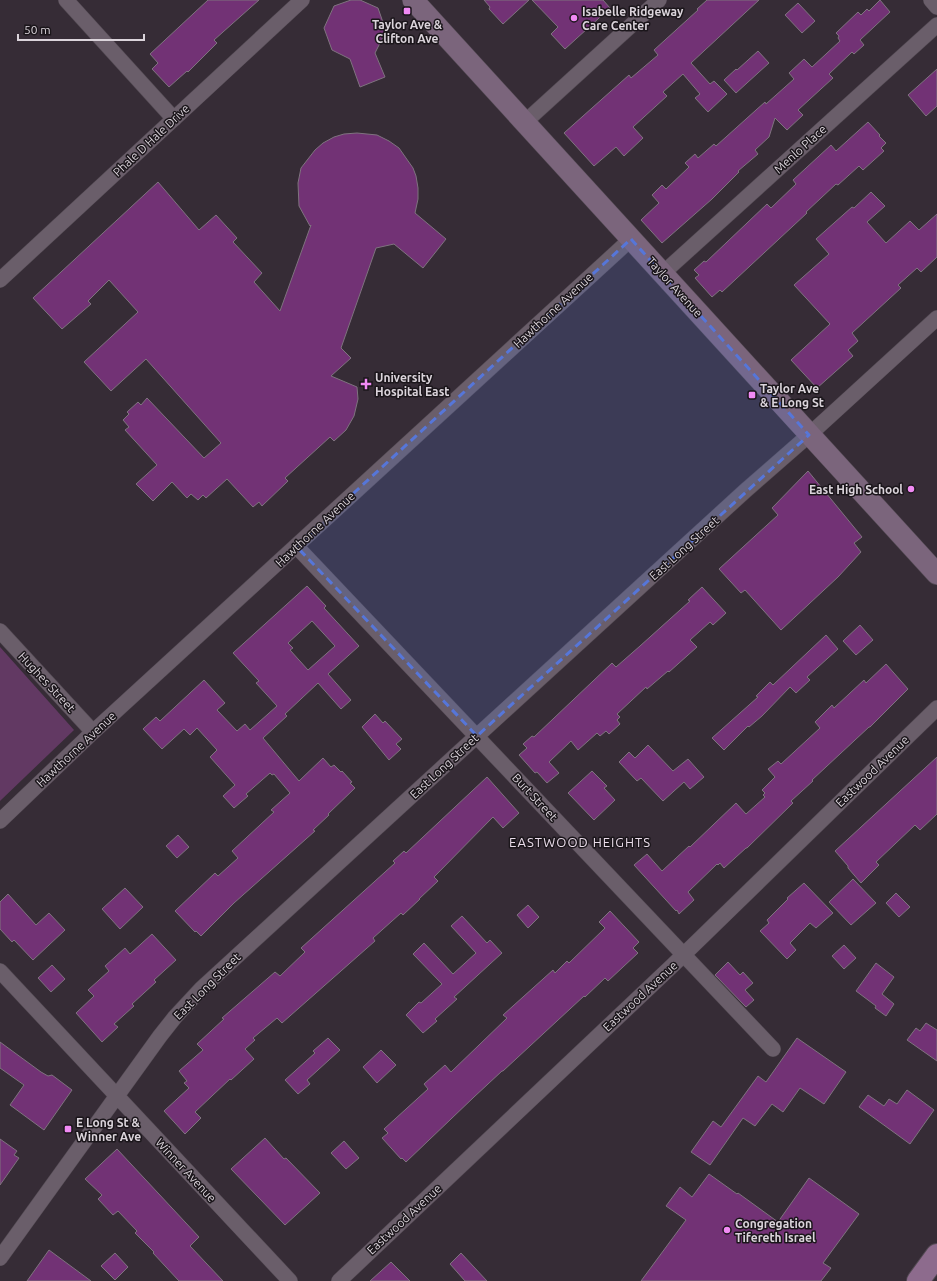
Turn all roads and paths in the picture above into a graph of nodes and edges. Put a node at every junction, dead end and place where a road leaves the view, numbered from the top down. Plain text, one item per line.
1 (66, 0) edge
2 (302, 0) edge
3 (413, 0) edge
4 (659, 0) edge
5 (931, 0) edge
6 (937, 7) edge
7 (937, 25) edge
8 (174, 119) junction
9 (525, 122) junction
10 (630, 239) junction
11 (662, 274) junction
12 (0, 280) edge
13 (937, 318) edge
14 (809, 435) junction
15 (296, 546) junction
16 (937, 574) edge
17 (0, 631) edge
18 (937, 708) edge
19 (94, 732) junction
20 (477, 736) junction
21 (0, 821) edge
22 (684, 955) junction
23 (0, 971) edge
24 (773, 1049) dead end
25 (116, 1096) junction
26 (937, 1255) edge
27 (0, 1258) edge
28 (290, 1281) edge
29 (339, 1281) edge
30 (918, 1281) edge

1 - 8 street
2 - 8 street, Phale D Hale Drive
3 - 9 main road, Taylor Avenue
4 - 9 street
5 - 6 street
7 - 11 street, Menlo Place
8 - 12 street, Phale D Hale Drive
9 - 10 main road, Taylor Avenue
10 - 11 main road, Taylor Avenue
10 - 15 street, Hawthorne Avenue
11 - 14 main road, Taylor Avenue
13 - 14 street, East Long Street
14 - 16 main road, Taylor Avenue
14 - 20 street, East Long Street
15 - 19 street, Hawthorne Avenue
15 - 20 street, Burt Street
17 - 19 street, Hughes Street
18 - 22 street, Eastwood Avenue
19 - 21 street, Hawthorne Avenue
20 - 22 street, Burt Street
20 - 25 street, East Long Street
22 - 24 street, Burt Street
22 - 29 street, Eastwood Avenue
23 - 25 street, Winner Avenue
25 - 27 street, East Long Street
25 - 28 street, Winner Avenue
26 - 30 main road

